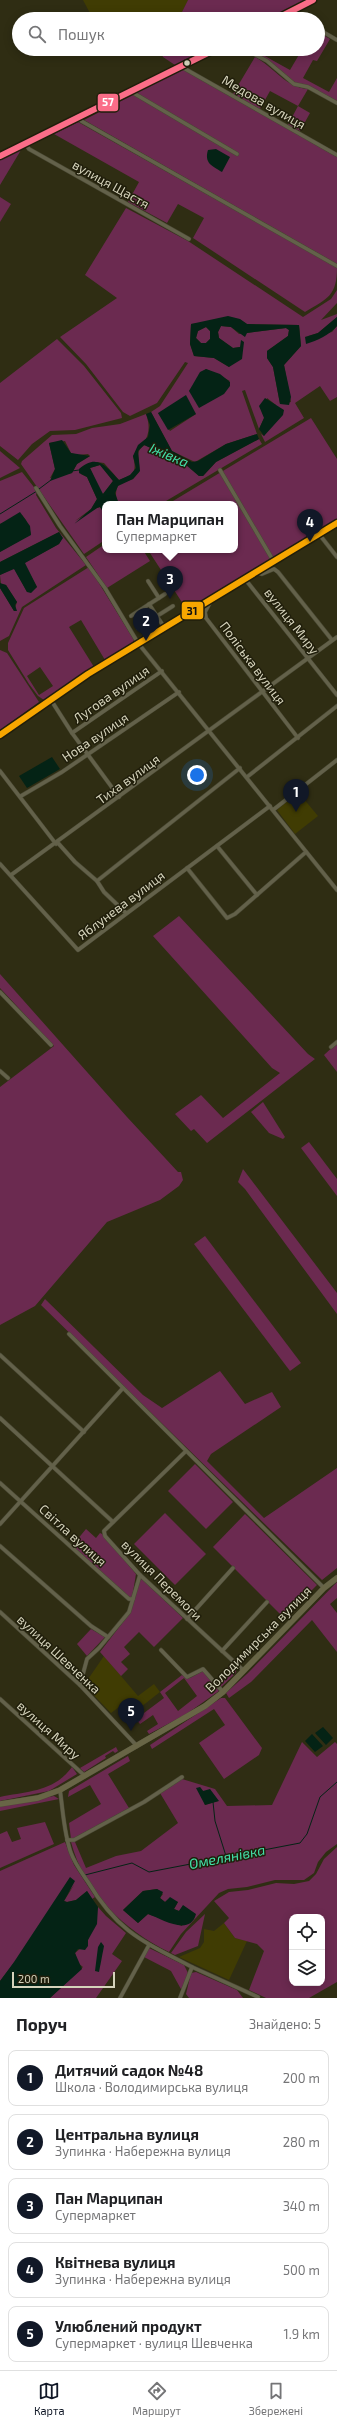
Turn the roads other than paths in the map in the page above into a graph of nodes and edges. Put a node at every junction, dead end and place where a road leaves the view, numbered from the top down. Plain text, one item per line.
1 (313, 0) edge
2 (290, 12) edge
3 (325, 33) edge
4 (337, 40) edge
5 (201, 56) edge
6 (258, 56) edge
7 (180, 66) junction
8 (130, 91) junction
9 (337, 103) edge
10 (76, 118) junction
11 (25, 143) junction
12 (237, 154) dead end
13 (337, 155) edge
14 (0, 156) edge
15 (189, 239) dead end
16 (337, 266) edge
17 (220, 470) dead end
18 (36, 488) dead end
19 (337, 523) edge
20 (319, 534) junction
21 (337, 557) edge
22 (274, 562) junction
23 (256, 572) junction
24 (245, 579) junction
25 (148, 581) dead end
26 (165, 594) dead end
27 (159, 598) junction
28 (213, 598) junction
29 (149, 604) junction
30 (172, 606) dead end
31 (130, 616) dead end
32 (157, 616) junction
33 (164, 627) junction
34 (138, 628) dead end
35 (337, 637) edge
36 (332, 640) junction
37 (138, 643) junction
38 (309, 658) junction
39 (162, 671) junction
40 (179, 692) junction
41 (261, 692) junction
42 (337, 695) edge
43 (51, 700) junction
44 (337, 706) edge
45 (210, 732) junction
46 (72, 733) junction
47 (0, 735) edge
48 (298, 738) junction
49 (88, 755) junction
50 (337, 760) edge
51 (240, 768) junction
52 (0, 771) edge
53 (247, 777) junction
54 (20, 796) junction
55 (119, 797) junction
56 (270, 806) junction
57 (273, 810) junction
58 (57, 843) junction
59 (217, 846) junction
60 (306, 852) junction
61 (0, 864) edge
62 (187, 868) junction
63 (11, 875) junction
64 (97, 881) junction
65 (337, 890) edge
66 (257, 895) junction
67 (126, 913) junction
68 (0, 992) edge
69 (337, 1042) edge
70 (51, 1045) dead end
71 (331, 1047) dead end
72 (0, 1072) edge
73 (8, 1078) dead end
74 (69, 1334) dead end
75 (0, 1355) edge
76 (123, 1388) junction
77 (0, 1418) edge
78 (84, 1432) junction
79 (186, 1451) junction
80 (53, 1466) junction
81 (0, 1483) edge
82 (20, 1502) junction
83 (113, 1522) junction
84 (0, 1524) edge
85 (0, 1546) edge
86 (233, 1568) dead end
87 (140, 1575) junction
88 (337, 1578) edge
89 (324, 1588) junction
90 (133, 1599) junction
91 (267, 1602) dead end
92 (0, 1612) edge
93 (187, 1619) junction
94 (108, 1637) junction
95 (161, 1650) dead end
96 (222, 1651) junction
97 (244, 1671) junction
98 (80, 1685) junction
99 (223, 1692) junction
100 (0, 1699) edge
101 (137, 1746) junction
102 (85, 1776) junction
103 (182, 1777) dead end
104 (60, 1790) junction
105 (0, 1804) edge
106 (67, 1840) junction
107 (149, 1945) junction
108 (192, 1967) junction
109 (258, 1997) dead end
110 (120, 1998) edge
111 (180, 1998) edge

1 - 2 street
3 - 4 street
5 - 7 street
6 - 9 street
7 - 8 street
7 - 13 street, Медова вулиця
8 - 10 street
8 - 12 street
10 - 11 street
10 - 16 street
11 - 14 street
11 - 15 street, вулиця Щастя
17 - 22 street
18 - 37 street
19 - 20 street
20 - 21 street
20 - 22 street
22 - 23 street
23 - 24 street
23 - 36 street
24 - 28 street
24 - 38 street, вулиця Миру
25 - 27 street
26 - 27 street
27 - 29 street
28 - 33 street
28 - 41 street, Поліська вулиця
29 - 31 street
29 - 32 street
30 - 32 street
32 - 33 street
32 - 34 street
33 - 37 street
35 - 36 street
36 - 38 street
37 - 39 street
37 - 43 street
38 - 41 street
38 - 42 street, вулиця Миру
39 - 40 street
39 - 46 street, Лугова вулиця
40 - 45 street
40 - 49 street, Нова вулиця
41 - 45 street
41 - 48 street, Поліська вулиця
43 - 46 street
43 - 47 street
44 - 48 street
45 - 51 street
45 - 55 street, Тиха вулиця
46 - 49 street
48 - 53 street
49 - 54 street, Нова вулиця
49 - 55 street
50 - 57 street
51 - 53 street
51 - 64 street
52 - 54 street
53 - 56 street
54 - 58 street
55 - 58 street, Тиха вулиця
56 - 57 street
56 - 59 street, Яблунева вулиця
57 - 60 street
58 - 63 street, Тиха вулиця
58 - 64 street
59 - 62 street, Яблунева вулиця
59 - 66 street
60 - 65 street
60 - 66 street
61 - 63 street, Яблунева вулиця
62 - 66 street
62 - 67 street, Яблунева вулиця
63 - 67 street, Яблунева вулиця
64 - 67 street
68 - 70 street
69 - 71 street
72 - 73 street
74 - 76 street
75 - 78 street
76 - 78 street
76 - 79 street
77 - 80 street
78 - 80 street
79 - 83 street
79 - 89 street
80 - 82 street
80 - 83 street
81 - 82 street, Світла вулиця
82 - 84 street
82 - 90 street, Світла вулиця
83 - 87 street, вулиця Перемоги
85 - 94 street
86 - 93 street
87 - 90 street
87 - 93 street, вулиця Перемоги
88 - 89 main road, Володимирська вулиця
89 - 97 main road, Володимирська вулиця
90 - 94 street
91 - 96 street
92 - 98 street, вулиця Шевченка
93 - 96 street, вулиця Перемоги
94 - 98 street
95 - 99 street
96 - 97 street, вулиця Перемоги
97 - 99 main road, Володимирська вулиця
98 - 101 street, вулиця Шевченка
99 - 101 main road, Володимирська вулиця
100 - 102 street, вулиця Миру
101 - 102 main road, Володимирська вулиця
102 - 104 main road, Володимирська вулиця
103 - 106 street
104 - 105 main road, Володимирська вулиця
104 - 106 street
106 - 107 street
107 - 108 street
107 - 110 street
108 - 109 street
108 - 111 street

